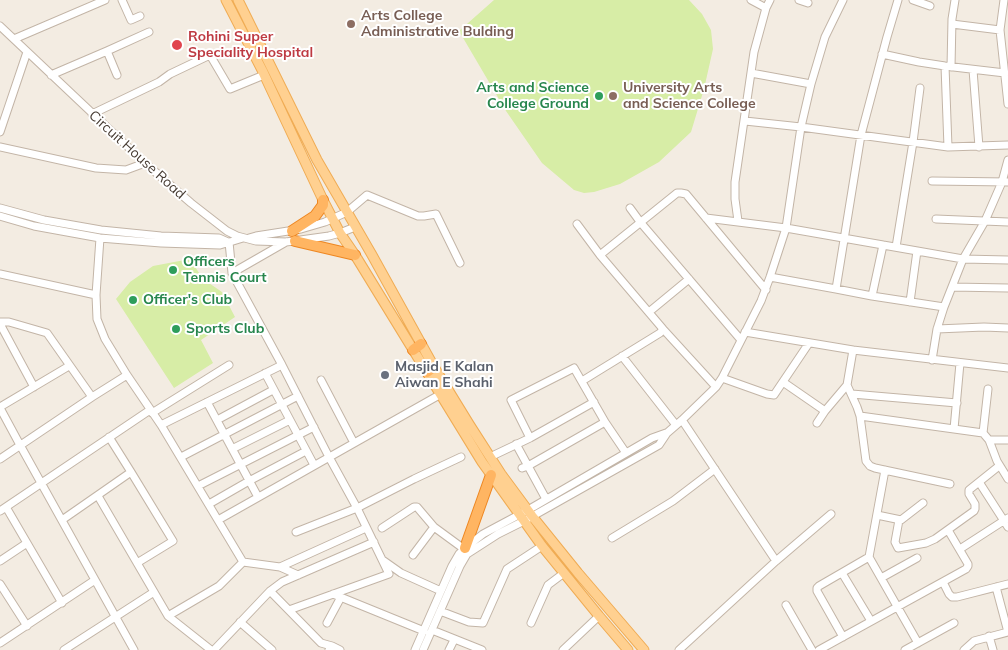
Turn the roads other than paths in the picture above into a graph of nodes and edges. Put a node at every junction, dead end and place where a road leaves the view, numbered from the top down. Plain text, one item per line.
1 (105, 0) edge
2 (122, 0) edge
3 (226, 0) edge
4 (238, 0) edge
5 (751, 0) edge
6 (770, 0) edge
7 (799, 0) edge
8 (843, 0) edge
9 (898, 0) edge
10 (913, 0) edge
11 (955, 0) edge
12 (1004, 0) edge
13 (808, 3) dead end
14 (930, 6) dead end
15 (766, 8) junction
16 (140, 16) dead end
17 (952, 24) junction
18 (0, 26) edge
19 (1000, 30) junction
20 (149, 32) dead end
21 (14, 39) junction
22 (27, 52) junction
23 (107, 52) junction
24 (882, 54) junction
25 (948, 66) junction
26 (973, 70) junction
27 (751, 72) junction
28 (1005, 73) junction
29 (51, 75) junction
30 (117, 75) dead end
31 (264, 75) junction
32 (811, 84) junction
33 (920, 88) dead end
34 (1008, 104) edge
35 (92, 114) junction
36 (2, 118) edge
37 (744, 121) junction
38 (801, 127) junction
39 (0, 132) edge
40 (861, 135) junction
41 (913, 142) junction
42 (1008, 146) edge
43 (0, 147) edge
44 (948, 147) junction
45 (979, 147) junction
46 (1008, 160) edge
47 (145, 163) junction
48 (932, 181) dead end
49 (1005, 182) edge
50 (323, 200) junction
51 (0, 208) edge
52 (630, 208) dead end
53 (347, 212) junction
54 (0, 216) edge
55 (706, 218) junction
56 (333, 219) junction
57 (936, 219) dead end
58 (738, 221) junction
59 (985, 221) junction
60 (1008, 222) edge
61 (641, 223) junction
62 (577, 224) dead end
63 (355, 227) junction
64 (786, 228) junction
65 (340, 233) junction
66 (100, 238) junction
67 (246, 238) junction
68 (291, 238) junction
69 (845, 239) junction
70 (228, 242) junction
71 (883, 245) junction
72 (896, 247) junction
73 (917, 251) junction
74 (355, 255) junction
75 (600, 255) junction
76 (963, 259) junction
77 (1008, 260) edge
78 (460, 264) dead end
79 (232, 273) junction
80 (0, 274) edge
81 (770, 277) junction
82 (688, 279) junction
83 (952, 287) junction
84 (1008, 288) edge
85 (836, 289) junction
86 (766, 290) junction
87 (96, 295) junction
88 (872, 296) junction
89 (910, 302) junction
90 (944, 307) junction
91 (649, 312) junction
92 (0, 323) edge
93 (1008, 328) edge
94 (663, 329) junction
95 (937, 329) junction
96 (745, 332) junction
97 (741, 340) junction
98 (809, 342) junction
99 (417, 347) junction
100 (853, 350) junction
101 (622, 356) junction
102 (932, 360) junction
103 (960, 363) junction
104 (229, 365) dead end
105 (282, 365) junction
106 (69, 366) junction
107 (1008, 368) edge
108 (430, 369) junction
109 (265, 373) junction
110 (127, 375) junction
111 (722, 378) junction
112 (321, 380) dead end
113 (582, 381) junction
114 (783, 382) junction
115 (847, 385) junction
116 (34, 387) junction
117 (716, 387) junction
118 (988, 389) dead end
119 (273, 390) junction
120 (441, 394) junction
121 (852, 394) junction
122 (298, 396) junction
123 (92, 397) junction
124 (207, 402) junction
125 (594, 402) junction
126 (957, 403) junction
127 (282, 405) junction
128 (0, 407) edge
129 (152, 411) junction
130 (825, 411) junction
131 (860, 416) junction
132 (217, 420) junction
133 (290, 420) junction
134 (605, 422) junction
135 (679, 422) junction
136 (817, 423) dead end
137 (161, 424) junction
138 (314, 427) junction
139 (954, 428) junction
140 (667, 433) junction
141 (983, 433) junction
142 (224, 434) junction
143 (298, 435) junction
144 (108, 437) junction
145 (530, 438) junction
146 (989, 440) junction
147 (1008, 440) edge
148 (354, 443) junction
149 (516, 444) junction
150 (20, 445) junction
151 (232, 449) junction
152 (306, 451) junction
153 (626, 453) junction
154 (181, 457) junction
155 (328, 457) junction
156 (461, 457) dead end
157 (490, 457) junction
158 (0, 459) edge
159 (241, 465) junction
160 (314, 465) junction
161 (999, 466) junction
162 (525, 467) junction
163 (715, 469) junction
164 (885, 470) junction
165 (131, 472) junction
166 (491, 475) junction
167 (1008, 479) edge
168 (249, 480) junction
169 (979, 482) junction
170 (42, 483) junction
171 (950, 484) dead end
172 (198, 486) junction
173 (98, 496) junction
174 (258, 497) junction
175 (546, 499) junction
176 (923, 503) dead end
177 (209, 504) junction
178 (357, 508) junction
179 (3, 509) edge
180 (831, 514) dead end
181 (525, 515) junction
182 (877, 515) junction
183 (62, 520) junction
184 (218, 520) junction
185 (899, 520) junction
186 (1007, 522) edge
187 (434, 527) junction
188 (366, 528) junction
189 (382, 528) dead end
190 (948, 530) junction
191 (296, 532) dead end
192 (612, 538) dead end
193 (374, 542) junction
194 (27, 543) junction
195 (542, 546) junction
196 (464, 548) junction
197 (960, 549) junction
198 (413, 555) dead end
199 (869, 557) junction
200 (916, 558) dead end
201 (0, 561) edge
202 (383, 561) junction
203 (776, 561) junction
204 (243, 562) junction
205 (137, 563) junction
206 (280, 567) junction
207 (842, 573) junction
208 (564, 574) junction
209 (298, 575) junction
210 (881, 578) junction
211 (95, 580) junction
212 (942, 582) junction
213 (0, 584) edge
214 (1008, 584) edge
215 (996, 587) junction
216 (270, 591) junction
217 (441, 591) junction
218 (154, 592) junction
219 (333, 594) junction
220 (341, 597) junction
221 (62, 603) junction
222 (786, 605) dead end
223 (897, 607) junction
224 (289, 610) junction
225 (440, 611) junction
226 (168, 616) junction
227 (598, 616) junction
228 (116, 617) junction
229 (240, 622) junction
230 (327, 622) dead end
231 (871, 622) junction
232 (531, 623) dead end
233 (954, 623) dead end
234 (27, 626) junction
235 (432, 630) junction
236 (424, 631) junction
237 (1008, 632) edge
238 (989, 636) junction
239 (843, 637) junction
240 (453, 642) dead end
241 (918, 643) junction
242 (0, 644) edge
243 (330, 648) edge
244 (567, 649) edge
245 (64, 650) edge
246 (134, 650) edge
247 (212, 650) edge
248 (272, 650) edge
249 (340, 650) edge
250 (415, 650) edge
251 (425, 650) edge
252 (449, 650) edge
253 (482, 650) edge
254 (628, 650) edge
255 (644, 650) edge
256 (679, 650) edge
257 (812, 650) edge
258 (819, 650) edge
259 (905, 650) edge
260 (964, 650) edge
261 (993, 650) edge

1 - 21 street
2 - 16 street
3 - 31 main road
4 - 53 main road
5 - 15 street
6 - 15 street
7 - 13 street
8 - 32 street
9 - 24 street
10 - 14 street
11 - 17 street
12 - 19 street
15 - 27 street
17 - 19 street
17 - 25 street
18 - 21 street, Circuit House Road
19 - 28 street
20 - 23 street
21 - 22 street, Circuit House Road
22 - 29 street, Circuit House Road
22 - 36 street
23 - 29 street
23 - 30 street
24 - 25 street
24 - 40 street
25 - 26 street
25 - 44 street
26 - 28 street
26 - 45 street
27 - 32 street
27 - 37 street
28 - 34 street
29 - 35 street, Circuit House Road
31 - 35 street
31 - 50 main road
32 - 38 street
33 - 41 street
35 - 47 street, Circuit House Road
36 - 39 street
37 - 38 street
37 - 58 street
38 - 40 street
38 - 64 street
40 - 41 street
40 - 69 street
41 - 44 street
41 - 72 street
42 - 45 street
43 - 47 street
44 - 45 street
46 - 49 street
47 - 67 street, Circuit House Road
48 - 49 street
49 - 59 street
50 - 56 main road
50 - 68 highway
51 - 70 street
52 - 61 street
53 - 56 street
53 - 63 main road
53 - 78 street
54 - 66 street
55 - 58 street
55 - 61 street
55 - 86 street
56 - 65 main road
56 - 68 street
57 - 59 street
58 - 64 street
59 - 60 street
59 - 76 street
61 - 75 street
61 - 82 street
62 - 75 street
63 - 65 street
63 - 99 main road
64 - 69 street
64 - 81 street
65 - 68 street
65 - 74 main road
66 - 70 street
66 - 87 street
67 - 68 street
67 - 68 street, Circuit House Road
67 - 70 street
68 - 74 highway
68 - 79 street
69 - 71 street
69 - 85 street
70 - 79 street
71 - 72 street
71 - 88 street
72 - 73 street
73 - 76 street
73 - 89 street
74 - 99 main road
75 - 91 street
76 - 77 street
76 - 83 street
79 - 105 street
80 - 87 street
81 - 85 street
81 - 86 street
82 - 91 street
82 - 97 street
83 - 84 street
83 - 90 street
85 - 88 street
86 - 96 street
87 - 110 street
88 - 89 street
89 - 90 street
90 - 95 street
91 - 94 street
92 - 106 street
92 - 116 street
93 - 95 street
94 - 101 street
94 - 117 street
95 - 102 street
96 - 97 street
96 - 98 street
97 - 111 street
98 - 100 street
98 - 114 street
99 - 108 main road
100 - 102 street
100 - 115 street
101 - 113 street
101 - 135 street
102 - 103 street
103 - 107 street
103 - 126 street
104 - 129 street
105 - 109 street
105 - 122 street
106 - 116 street
106 - 123 street
108 - 120 main road
108 - 157 main road
109 - 119 street
109 - 124 street
110 - 123 street
110 - 129 street
111 - 114 street
111 - 117 street
112 - 148 street
113 - 125 street
113 - 145 street
114 - 130 street
115 - 121 street
115 - 130 street
116 - 128 street
117 - 135 street
118 - 141 street
119 - 127 street
119 - 132 street
120 - 148 street
120 - 166 main road
121 - 126 street
121 - 131 street
122 - 127 street
122 - 138 street
123 - 150 street
124 - 132 street
124 - 137 street
125 - 134 street
125 - 145 street
126 - 139 street
127 - 133 street
127 - 142 street
128 - 150 street
129 - 137 street
129 - 144 street
130 - 136 street
131 - 139 street
131 - 164 street
132 - 142 street
133 - 143 street
133 - 151 street
134 - 153 street
134 - 162 street
135 - 140 street
135 - 163 street
137 - 154 street
138 - 143 street
138 - 155 street
139 - 141 street
140 - 153 street
140 - 181 street
141 - 146 street
142 - 151 street
142 - 154 street
143 - 152 street
143 - 159 street
144 - 165 street
144 - 170 street
145 - 149 street
146 - 147 street
146 - 161 street
148 - 155 street
149 - 157 street
149 - 162 street
150 - 158 street
150 - 170 street
151 - 159 street
152 - 160 street
152 - 168 street
153 - 175 street
154 - 172 street
155 - 160 street
155 - 178 street
156 - 178 street
157 - 181 main road
159 - 168 street
159 - 172 street
160 - 174 street
161 - 167 street
161 - 169 street
162 - 175 street
163 - 192 street
163 - 203 street
164 - 171 street
164 - 182 street
165 - 173 street
165 - 205 street
166 - 181 main road
166 - 196 highway
168 - 174 street
168 - 177 street
169 - 186 street
169 - 190 street
170 - 179 street
170 - 183 street
172 - 177 street
173 - 183 street
173 - 205 street
174 - 184 street
175 - 181 street
176 - 185 street
177 - 184 street
178 - 188 street
178 - 191 street
179 - 194 street
180 - 203 street
181 - 195 main road
181 - 196 street
181 - 225 street
181 - 255 main road
182 - 185 street
182 - 199 street
183 - 211 street
184 - 204 street
185 - 190 street
186 - 197 street
187 - 189 street
187 - 196 street
187 - 198 street
188 - 193 street
188 - 206 street
190 - 197 street
193 - 202 street
193 - 209 street
194 - 201 street
194 - 221 street
195 - 208 main road
195 - 225 street
196 - 217 street
197 - 212 street
199 - 207 street
199 - 210 street
200 - 210 street
202 - 217 street
202 - 219 street
203 - 256 street
204 - 206 street
204 - 226 street
205 - 218 street
206 - 209 street
207 - 231 street
207 - 239 street
208 - 227 main road
208 - 232 street
209 - 216 street
210 - 223 street
211 - 221 street
211 - 228 street
212 - 215 street
212 - 223 street
213 - 234 street
214 - 215 street
215 - 237 street
216 - 224 street
216 - 229 street
217 - 236 street
218 - 226 street
218 - 228 street
219 - 220 street
219 - 224 street
220 - 230 street
220 - 236 street
221 - 234 street
222 - 257 street
223 - 231 street
223 - 241 street
224 - 243 street
225 - 235 street
226 - 247 street
227 - 244 street
227 - 254 main road
228 - 245 street
228 - 246 street
229 - 247 street
229 - 248 street
231 - 239 street
233 - 241 street
234 - 242 street
235 - 251 street
235 - 253 street
236 - 250 street
237 - 238 street
238 - 260 street
238 - 261 street
239 - 258 street
240 - 252 street
241 - 259 street
243 - 249 street

